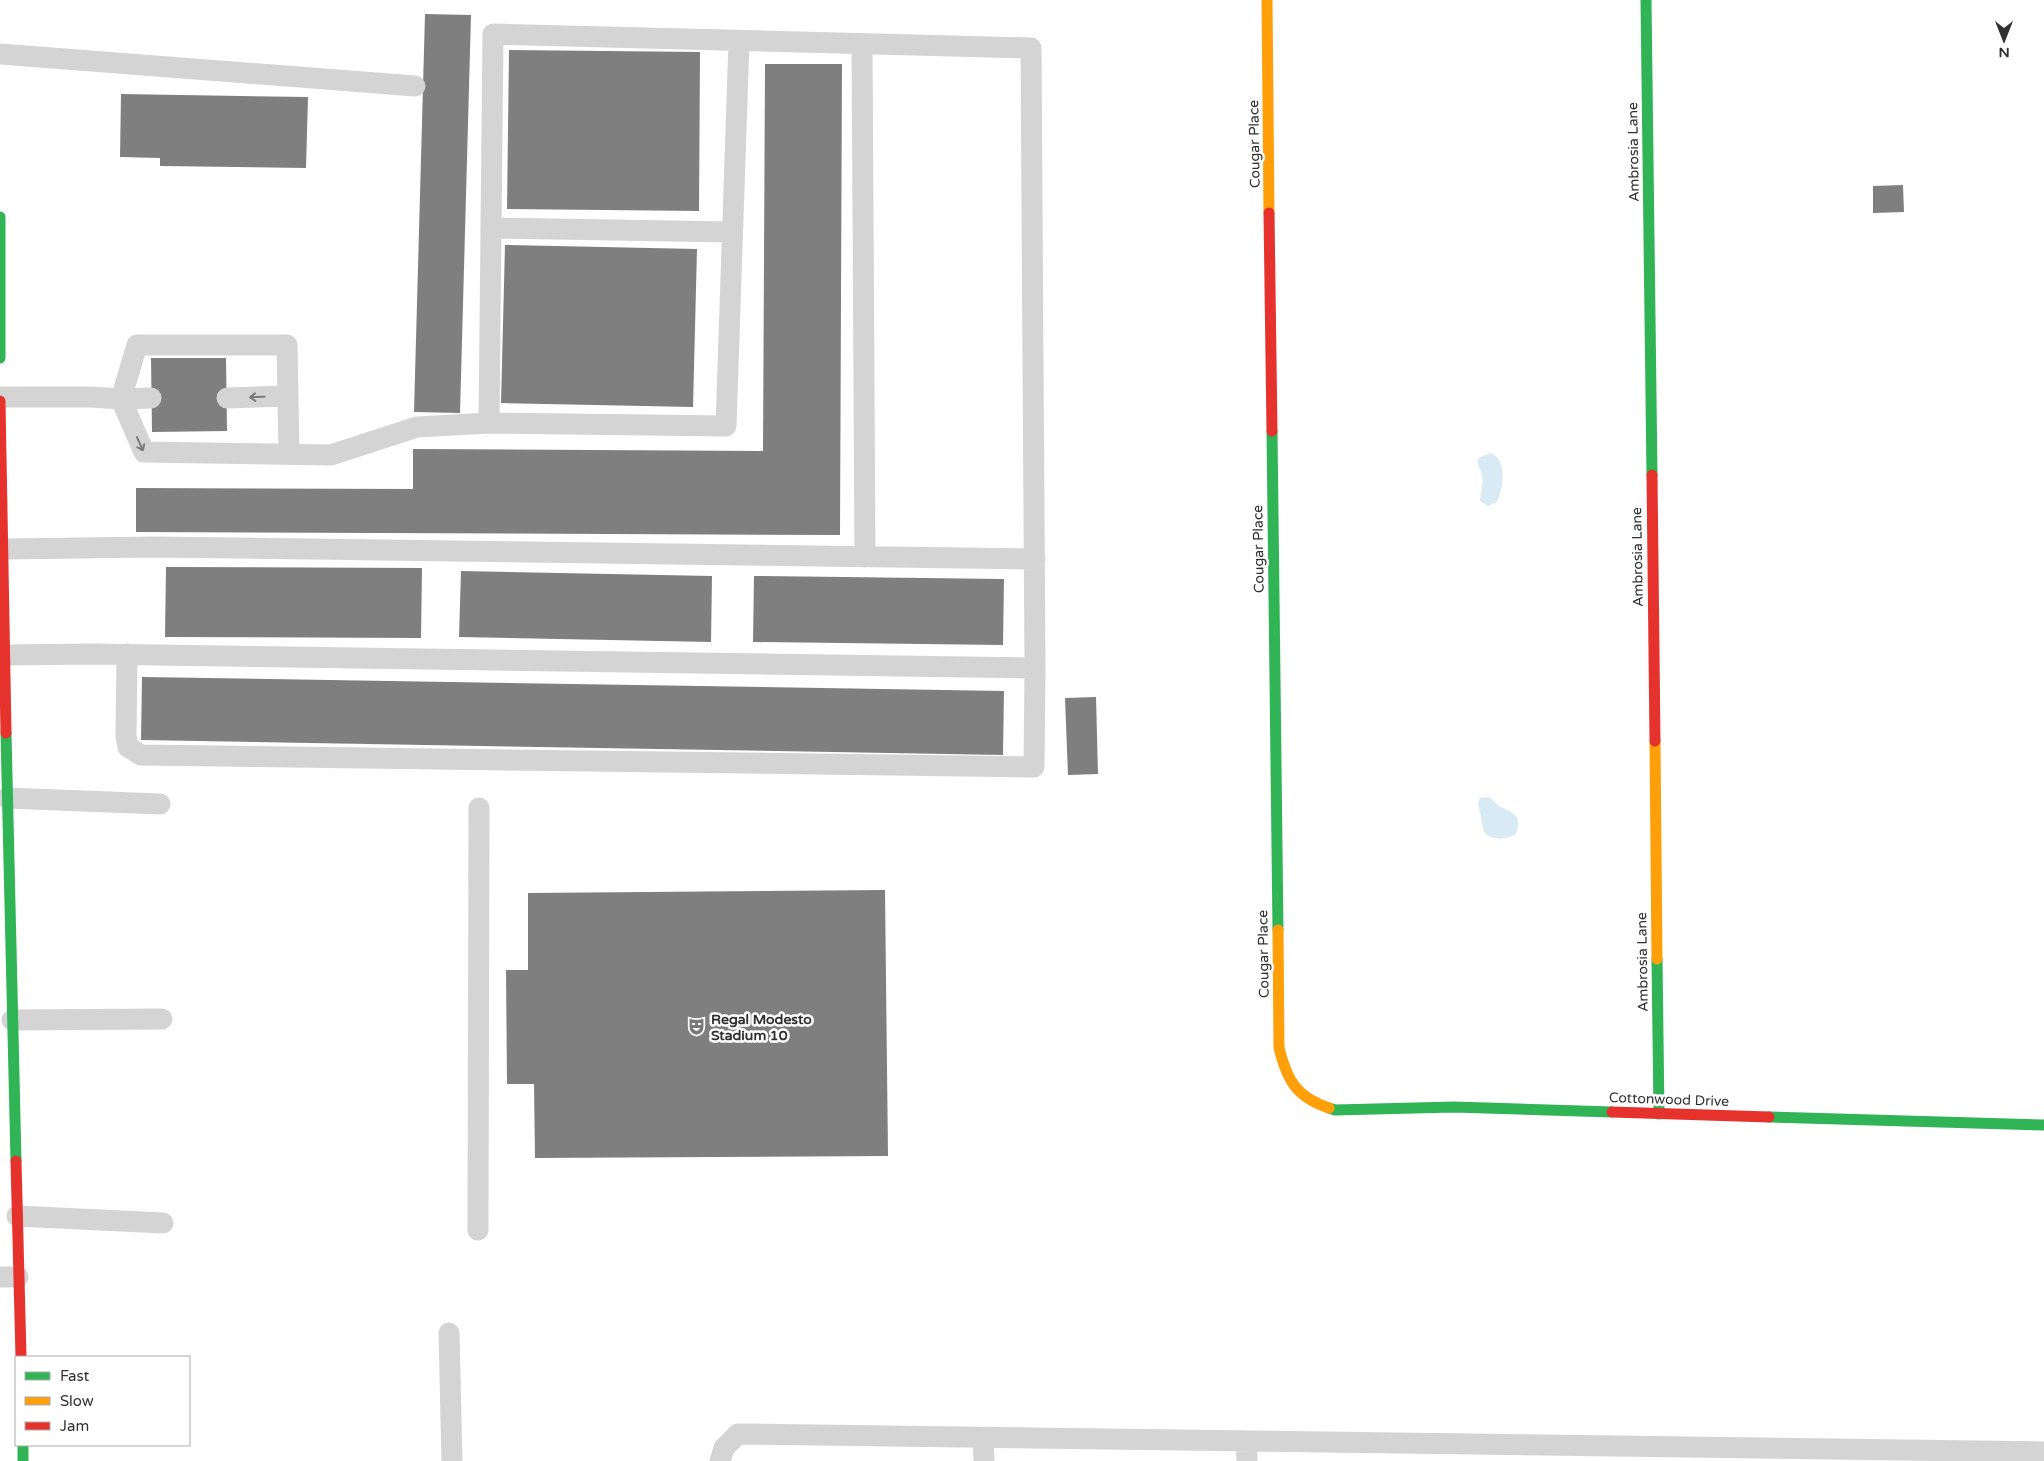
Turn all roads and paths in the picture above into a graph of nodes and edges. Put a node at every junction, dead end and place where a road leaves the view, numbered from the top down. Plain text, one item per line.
1 (1267, 0) edge
2 (1646, 0) edge
3 (739, 41) junction
4 (862, 44) junction
5 (0, 54) edge
6 (415, 86) dead end
7 (0, 217) edge
8 (491, 228) junction
9 (732, 232) junction
10 (0, 245) edge
11 (0, 358) edge
12 (288, 396) junction
13 (0, 397) edge
14 (151, 398) dead end
15 (227, 398) dead end
16 (121, 400) junction
17 (0, 401) edge
18 (489, 423) junction
19 (289, 454) junction
20 (2, 520) edge
21 (4, 549) junction
22 (864, 556) junction
23 (1034, 559) junction
24 (127, 654) junction
25 (5, 655) junction
26 (1036, 668) junction
27 (7, 798) junction
28 (160, 804) dead end
29 (479, 808) dead end
30 (162, 1019) dead end
31 (12, 1020) junction
32 (1298, 1093) joint
33 (1659, 1114) junction
34 (2044, 1124) edge
35 (17, 1216) junction
36 (163, 1223) dead end
37 (478, 1230) dead end
38 (9, 1277) edge
39 (449, 1333) dead end
40 (20, 1356) edge
41 (984, 1438) junction
42 (23, 1446) edge
43 (1247, 1451) edge
44 (1512, 1453) edge
45 (1769, 1455) edge
46 (2034, 1455) edge
47 (23, 1461) edge
48 (452, 1461) edge
49 (720, 1461) edge
50 (984, 1461) edge

1 - 32 street, Cougar Place
2 - 33 street, Ambrosia Lane
3 - 4 lane
3 - 8 lane
3 - 9 lane
4 - 22 lane
4 - 23 lane
5 - 6 lane
7 - 10 street
8 - 9 lane
8 - 18 lane
9 - 18 lane
10 - 11 street
12 -> 15 lane
12 - 16 lane
12 - 19 lane
13 - 16 lane
14 - 16 lane
16 -> 19 lane
17 - 20 street
18 - 19 lane
20 - 21 street
21 - 22 lane
21 - 25 street
22 - 23 lane
23 - 26 lane
24 - 25 lane
24 - 26 lane
24 - 26 lane
25 - 27 street
27 - 28 lane
27 - 31 street
29 - 37 lane
30 - 31 lane
31 - 35 street
32 - 33 street, Cottonwood Drive
33 - 34 street, Cottonwood Drive
35 - 36 lane
35 - 38 street
38 - 40 street
39 - 48 lane
41 - 43 lane
41 - 49 lane
41 - 50 lane
42 - 47 street
43 - 44 lane
44 - 45 lane
45 - 46 lane

